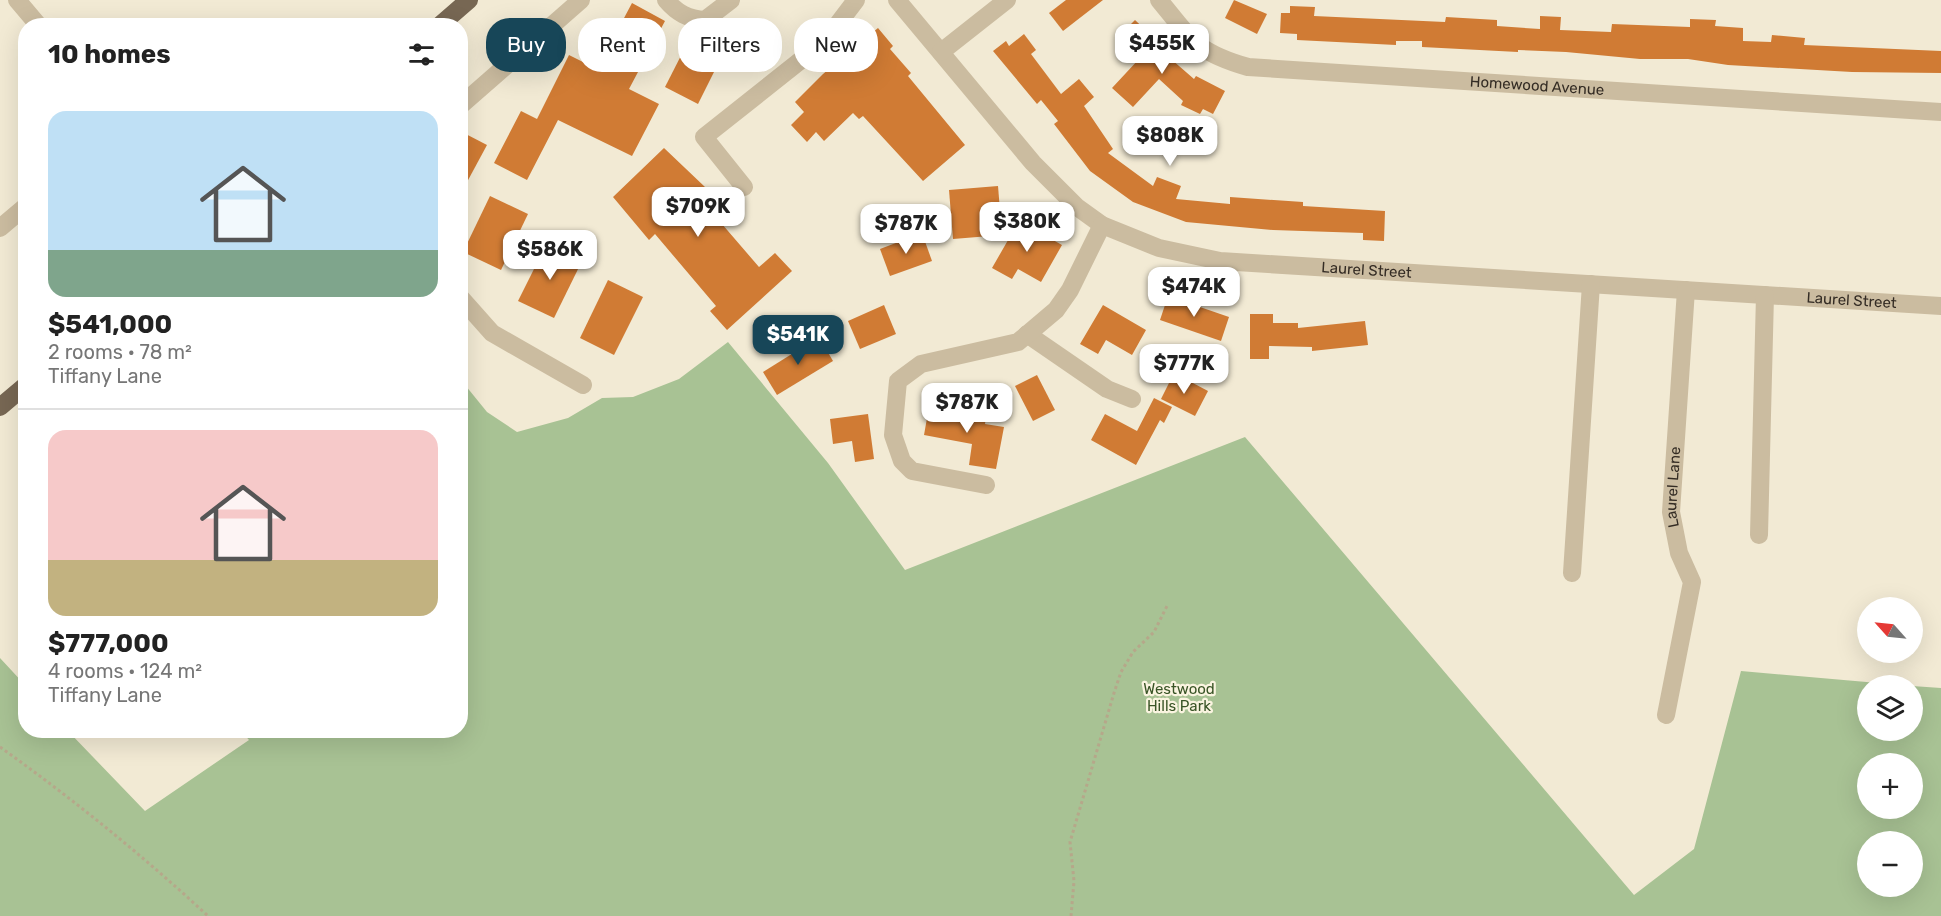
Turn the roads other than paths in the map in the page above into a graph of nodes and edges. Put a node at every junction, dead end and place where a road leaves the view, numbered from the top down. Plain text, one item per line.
1 (17, 0) edge
2 (469, 0) edge
3 (581, 0) edge
4 (666, 0) edge
5 (731, 0) edge
6 (856, 0) edge
7 (897, 0) edge
8 (1007, 0) edge
9 (1159, 0) edge
10 (32, 18) edge
11 (449, 18) edge
12 (941, 52) junction
13 (468, 99) edge
14 (1941, 112) edge
15 (744, 187) dead end
16 (18, 213) edge
17 (1102, 225) junction
18 (0, 228) edge
19 (1592, 284) junction
20 (1686, 290) junction
21 (1766, 295) junction
22 (468, 306) edge
23 (1941, 306) edge
24 (1028, 334) junction
25 (583, 385) dead end
26 (18, 391) edge
27 (1132, 399) dead end
28 (0, 407) edge
29 (986, 485) dead end
30 (1759, 535) dead end
31 (1572, 573) dead end
32 (1666, 715) dead end

1 - 10 street
2 - 11 main road
3 - 13 street
4 - 5 street
6 - 15 street
7 - 12 street, Laurel Street
8 - 12 street
9 - 14 street, Homewood Avenue
12 - 17 street, Laurel Street
16 - 18 street
17 - 19 street, Laurel Street
17 - 24 street
19 - 20 street, Laurel Street
19 - 31 street
20 - 21 street, Laurel Street
20 - 32 street, Laurel Lane
21 - 23 street, Laurel Street
21 - 30 street
22 - 25 street
24 - 27 street
24 - 29 street
26 - 28 main road

